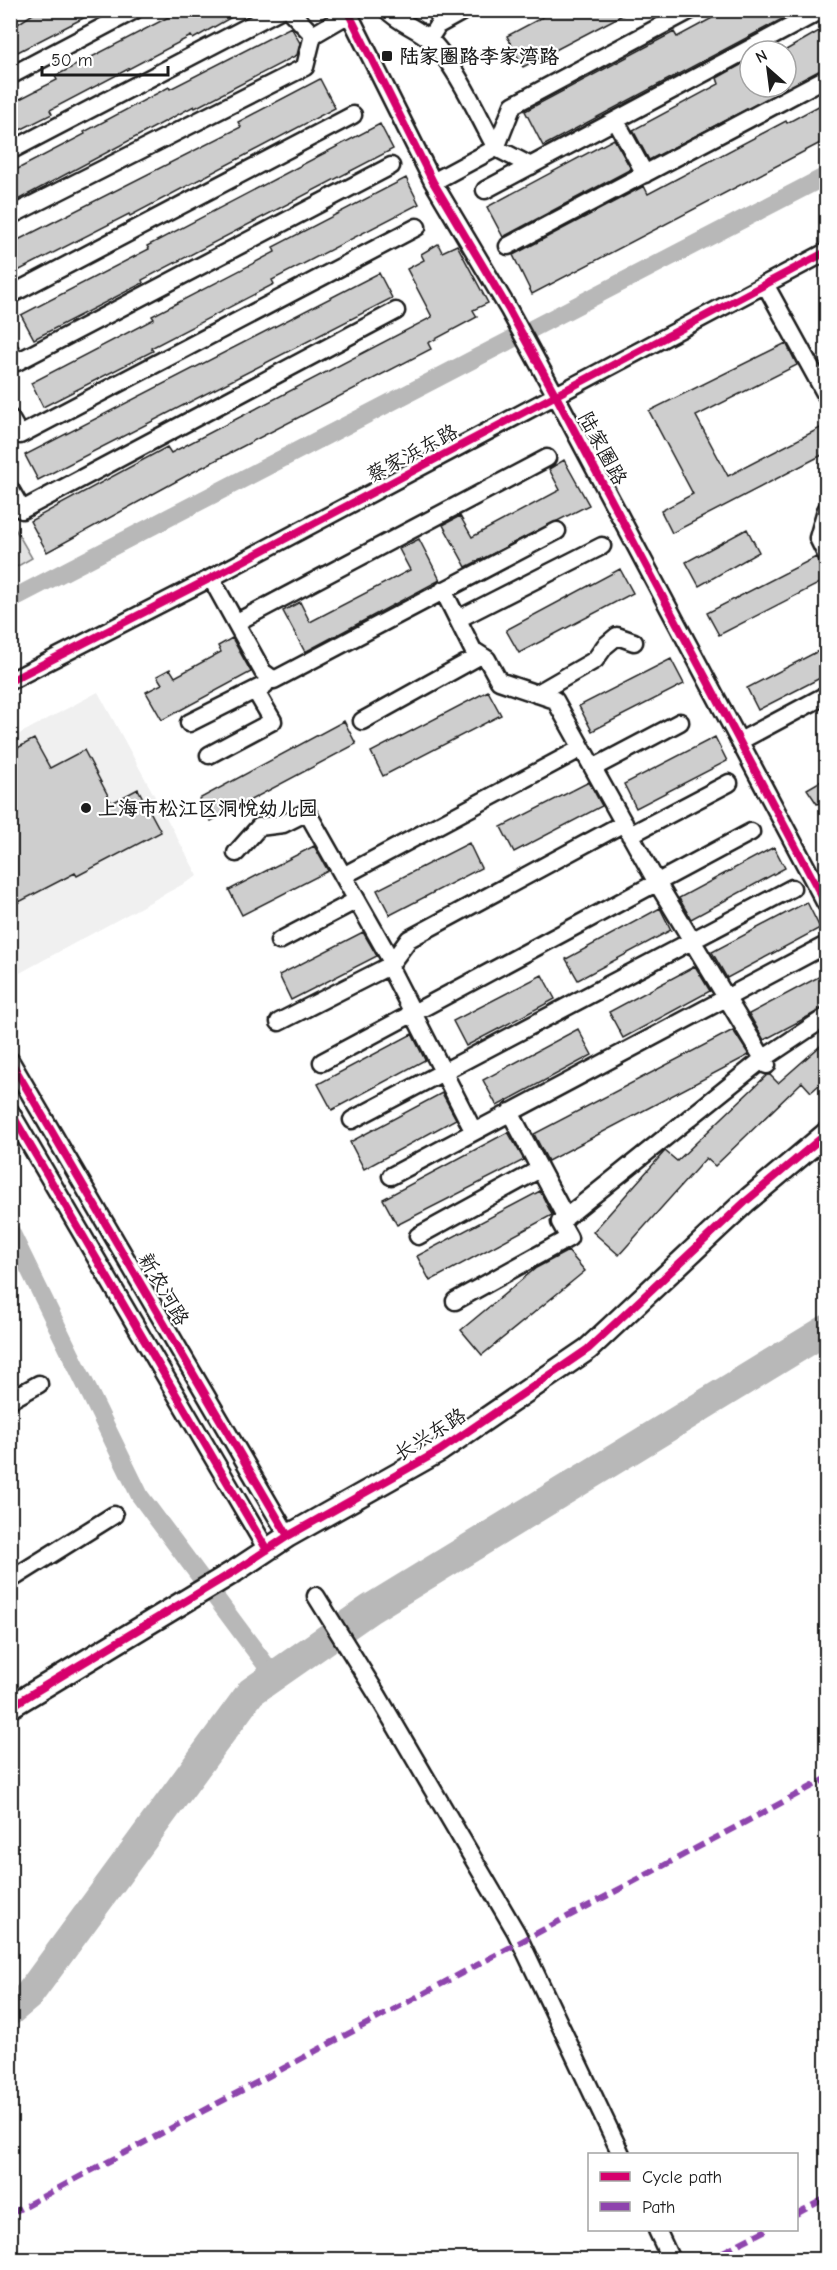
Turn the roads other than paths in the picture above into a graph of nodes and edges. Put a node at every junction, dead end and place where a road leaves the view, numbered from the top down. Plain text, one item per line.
1 (135, 10) edge
2 (280, 10) edge
3 (288, 10) edge
4 (387, 10) edge
5 (465, 10) edge
6 (691, 10) edge
7 (822, 10) edge
8 (348, 12) edge
9 (313, 35) junction
10 (429, 39) junction
11 (10, 76) edge
12 (826, 78) edge
13 (353, 114) dead end
14 (616, 121) junction
15 (496, 148) junction
16 (10, 151) edge
17 (391, 166) dead end
18 (531, 166) junction
19 (645, 174) junction
20 (433, 182) junction
21 (485, 190) dead end
22 (10, 216) edge
23 (417, 227) dead end
24 (508, 246) dead end
25 (826, 252) edge
26 (765, 284) junction
27 (10, 295) edge
28 (396, 311) dead end
29 (13, 360) edge
30 (826, 395) edge
31 (556, 396) junction
32 (10, 418) edge
33 (15, 437) edge
34 (547, 458) dead end
35 (10, 489) edge
36 (826, 510) edge
37 (557, 531) dead end
38 (602, 546) dead end
39 (826, 554) edge
40 (211, 578) junction
41 (444, 590) junction
42 (458, 620) junction
43 (237, 622) junction
44 (634, 642) dead end
45 (481, 655) junction
46 (274, 680) junction
47 (10, 681) edge
48 (255, 690) junction
49 (536, 694) junction
50 (826, 695) edge
51 (362, 721) dead end
52 (680, 722) dead end
53 (189, 723) dead end
54 (740, 741) junction
55 (582, 748) junction
56 (208, 755) dead end
57 (593, 768) junction
58 (729, 783) dead end
59 (627, 829) junction
60 (751, 832) dead end
61 (236, 853) dead end
62 (343, 876) junction
63 (656, 881) junction
64 (792, 888) dead end
65 (357, 900) junction
66 (826, 904) edge
67 (279, 941) dead end
68 (692, 941) junction
69 (822, 947) dead end
70 (390, 964) junction
71 (726, 998) junction
72 (412, 1013) junction
73 (826, 1017) edge
74 (279, 1022) dead end
75 (10, 1060) edge
76 (322, 1062) dead end
77 (765, 1062) junction
78 (443, 1072) junction
79 (10, 1111) edge
80 (510, 1112) junction
81 (352, 1120) dead end
82 (474, 1132) junction
83 (826, 1134) edge
84 (540, 1169) junction
85 (391, 1176) dead end
86 (566, 1218) junction
87 (418, 1236) dead end
88 (455, 1301) dead end
89 (39, 1384) dead end
90 (10, 1400) edge
91 (114, 1515) dead end
92 (288, 1536) junction
93 (267, 1550) junction
94 (10, 1581) edge
95 (316, 1596) dead end
96 (10, 1707) edge
97 (621, 2153) edge
98 (658, 2231) edge
99 (671, 2259) edge

1 - 11 street
2 - 16 street
3 - 9 street
4 - 10 street
5 - 10 street
6 - 15 street
7 - 14 street
8 - 9 street
8 - 20 street, 陆家圈路
9 - 22 street
10 - 15 street
12 - 19 street
13 - 27 street
14 - 18 street
14 - 19 street
15 - 18 street
15 - 20 street
17 - 29 street
18 - 21 street
19 - 24 street
20 - 31 street, 陆家圈路
23 - 33 street
25 - 26 street, 蔡家浜东路
26 - 30 street
26 - 31 street, 蔡家浜东路
28 - 35 street
31 - 40 street, 蔡家浜东路
31 - 54 street, 陆家圈路
32 - 33 street
34 - 43 street
36 - 39 street
37 - 41 street
38 - 42 street
40 - 43 street
40 - 47 street, 蔡家浜东路
41 - 42 street
41 - 46 street
42 - 45 street
43 - 46 street
44 - 49 street
45 - 49 street
45 - 51 street
46 - 48 street
48 - 53 street
48 - 56 street
49 - 55 street
50 - 54 street
52 - 57 street
54 - 66 street, 陆家圈路
55 - 57 street
55 - 62 street
57 - 59 street
58 - 59 street
59 - 63 street
59 - 70 street
60 - 63 street
61 - 62 street
62 - 65 street
63 - 68 street
63 - 72 street
64 - 68 street
65 - 67 street
65 - 70 street
68 - 71 street
68 - 78 street
69 - 71 street
70 - 72 street
70 - 74 street
71 - 77 street
71 - 80 street
72 - 76 street
72 - 78 street
73 - 77 street
75 - 92 street, 新农河路
77 - 86 street
78 - 81 street
78 - 82 street
79 - 93 street
80 - 82 street
80 - 84 street
82 - 85 street
83 - 92 main road, 长兴东路
84 - 86 street
84 - 87 street
86 - 88 street
89 - 90 street
91 - 94 street
92 - 93 main road, 长兴东路
93 - 96 main road, 长兴东路
95 - 97 street
98 - 99 street

